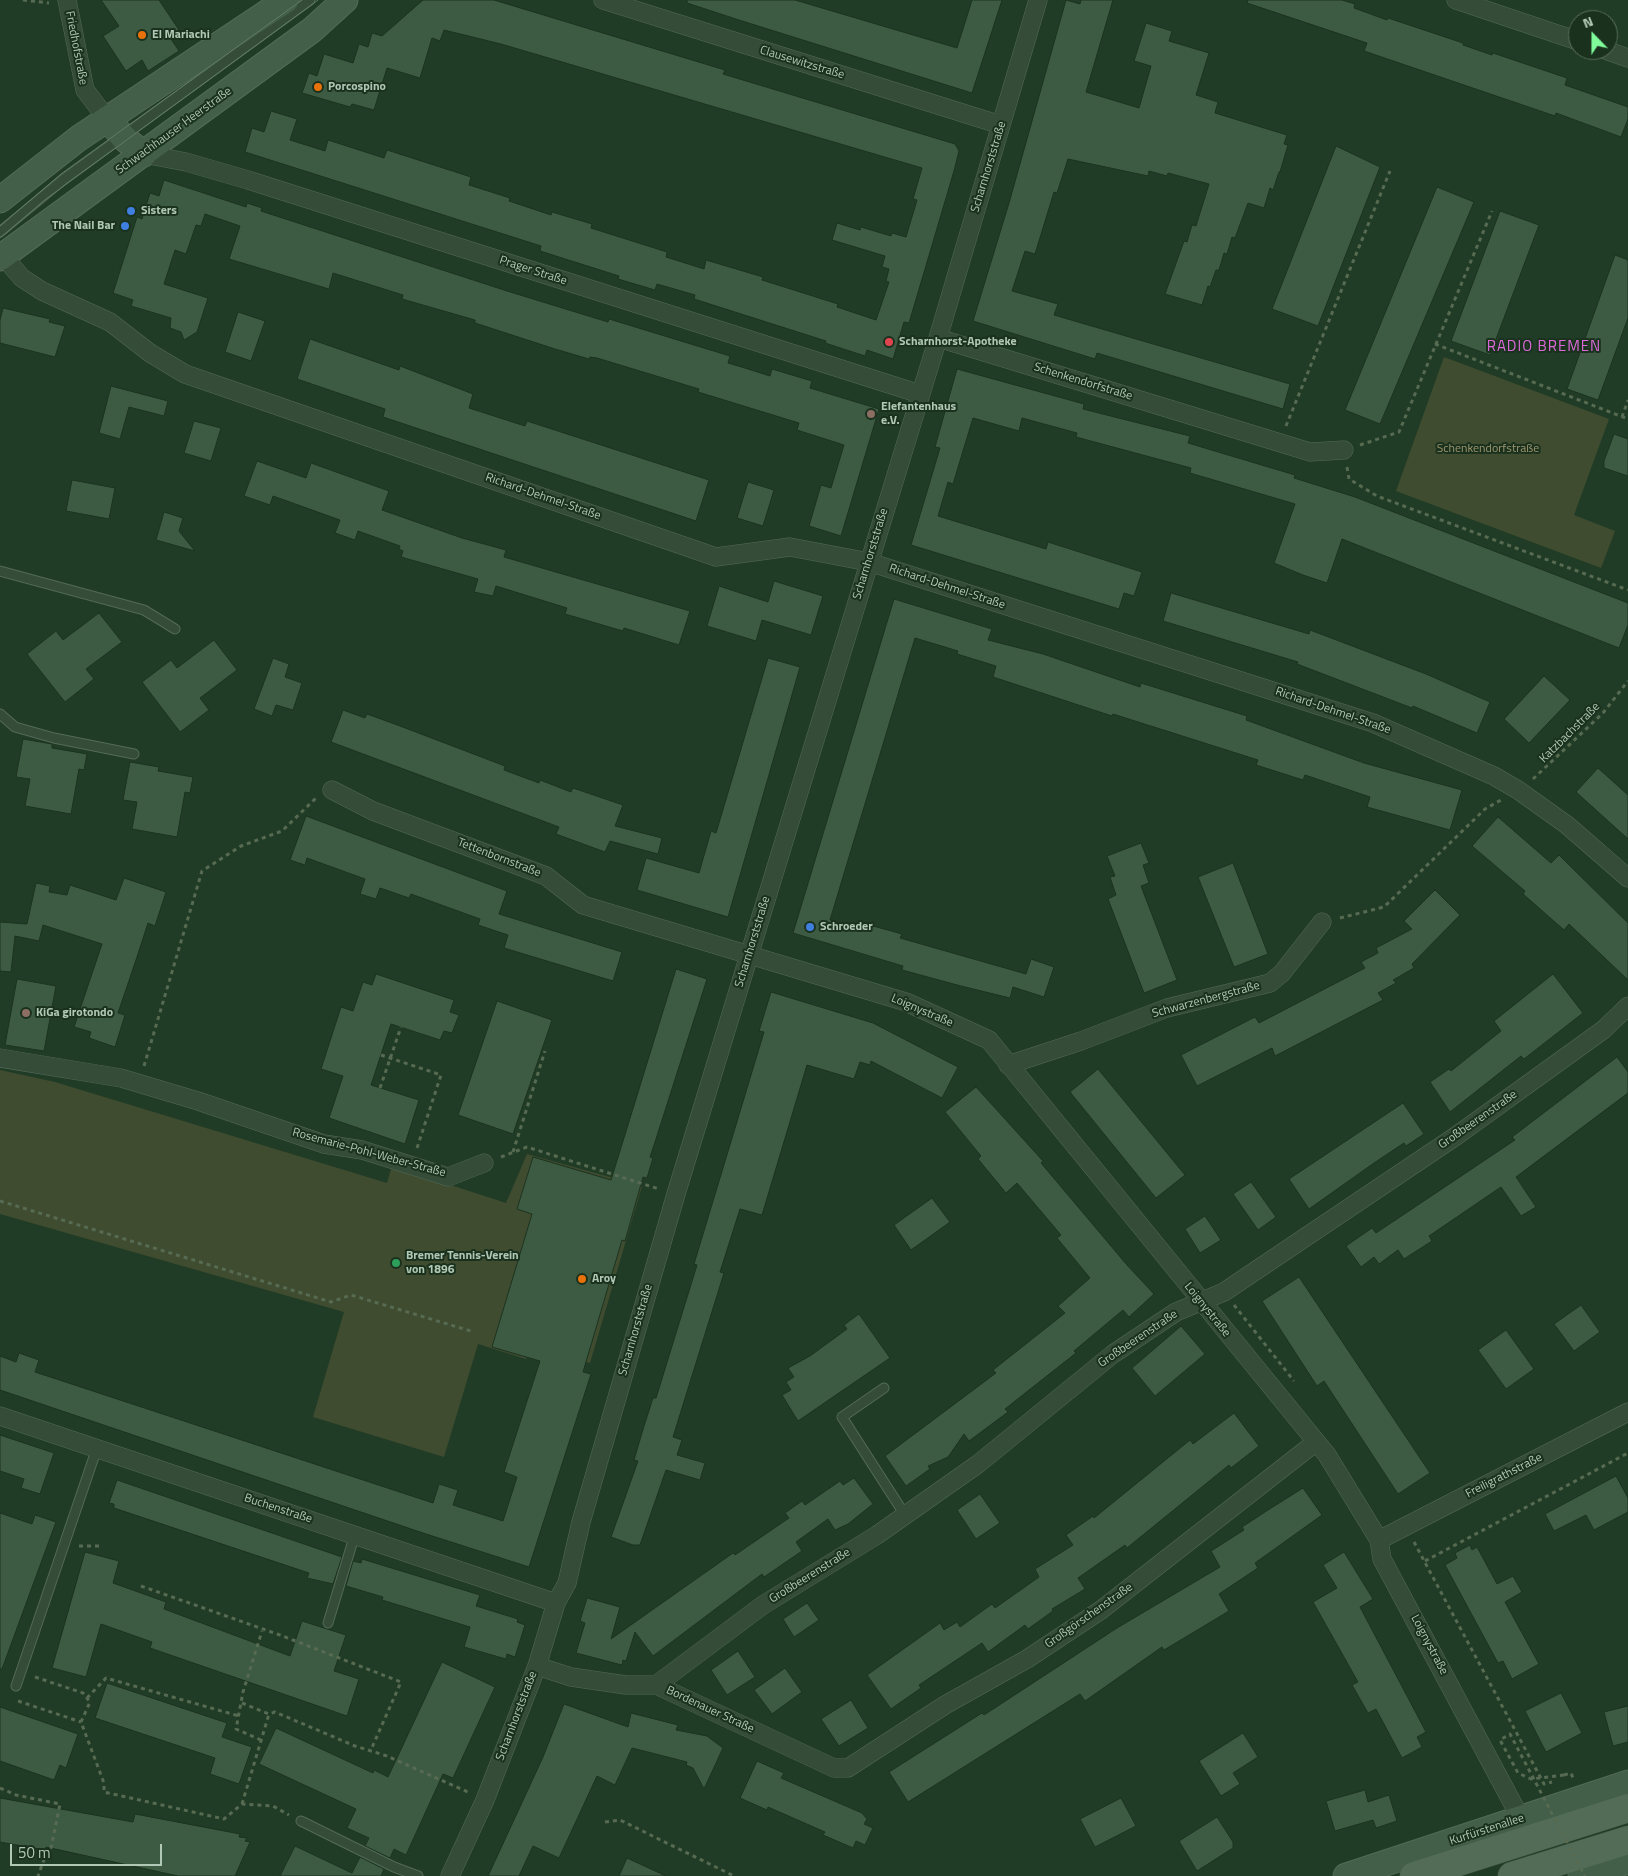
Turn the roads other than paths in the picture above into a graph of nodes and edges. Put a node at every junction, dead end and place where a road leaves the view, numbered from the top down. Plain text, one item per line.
1 (286, 0) edge
2 (310, 0) edge
3 (345, 0) edge
4 (603, 0) edge
5 (1038, 0) edge
6 (1456, 0) edge
7 (67, 1) edge
8 (1568, 38) edge
9 (1001, 125) junction
10 (115, 128) junction
11 (144, 154) junction
12 (0, 200) edge
13 (1, 249) edge
14 (938, 338) junction
15 (920, 394) junction
16 (1344, 450) road end
17 (869, 562) junction
18 (0, 571) edge
19 (175, 629) dead end
20 (0, 714) edge
21 (134, 754) dead end
22 (332, 790) road end
23 (1628, 878) edge
24 (1322, 922) road end
25 (750, 954) junction
26 (1628, 1006) edge
27 (0, 1058) edge
28 (1008, 1065) junction
29 (484, 1163) road end
30 (1200, 1302) junction
31 (884, 1388) dead end
32 (1628, 1412) edge
33 (0, 1416) edge
34 (1316, 1442) junction
35 (97, 1448) junction
36 (905, 1515) junction
37 (355, 1534) junction
38 (1379, 1540) junction
39 (556, 1603) junction
40 (328, 1622) dead end
41 (537, 1666) junction
42 (656, 1685) junction
43 (16, 1686) dead end
44 (848, 1768) joint
45 (1628, 1784) edge
46 (1628, 1808) edge
47 (1521, 1819) junction
48 (301, 1821) road end
49 (1628, 1840) edge
50 (1628, 1862) edge
51 (418, 1876) edge
52 (450, 1876) edge
53 (1346, 1876) edge
54 (1414, 1876) edge
55 (1512, 1876) edge
56 (1583, 1876) edge

1 - 10 main road
2 - 10 lane
3 - 11 main road, Schwachhauser Heerstraße
4 - 9 street, Clausewitzstraße
5 - 9 street, Scharnhorststraße
6 - 8 street
7 - 10 street, Friedhofstraße
9 - 14 street, Scharnhorststraße
10 - 11 main road
10 - 12 main road
10 - 13 lane
11 - 13 main road, Schwachhauser Heerstraße
11 - 15 street, Prager Straße
13 - 17 street, Richard-Dehmel-Straße
14 - 15 street, Scharnhorststraße
14 - 16 street, Schenkendorfstraße
15 - 17 street, Scharnhorststraße
17 - 23 street, Richard-Dehmel-Straße
17 - 25 street, Scharnhorststraße
18 - 19 lane
20 - 21 lane
22 - 25 street, Tettenbornstraße
24 - 28 street, Schwarzenbergstraße
25 - 28 street, Loignystraße
25 - 39 street, Scharnhorststraße
26 - 30 street, Großbeerenstraße
27 - 29 street, Rosemarie-Pohl-Weber-Straße
28 - 30 street, Loignystraße
30 - 34 street, Loignystraße
30 - 36 street, Großbeerenstraße
31 - 36 lane
32 - 38 street, Freiligrathstraße
33 - 35 street, Buchenstraße
34 - 38 street, Loignystraße
34 - 44 street, Großgörschenstraße
35 - 37 street, Buchenstraße
35 - 43 lane
36 - 42 street, Großbeerenstraße
37 - 39 street, Buchenstraße
37 - 40 lane
38 - 47 street, Loignystraße
39 - 41 street, Scharnhorststraße
41 - 42 street, Bordenauer Straße
41 - 52 street, Scharnhorststraße
42 - 44 street, Bordenauer Straße
45 - 47 main road, Kurfürstenallee
46 - 54 main road, Kurfürstenallee
47 - 53 main road, Kurfürstenallee
48 - 51 lane
49 - 55 main road
50 - 56 main road

